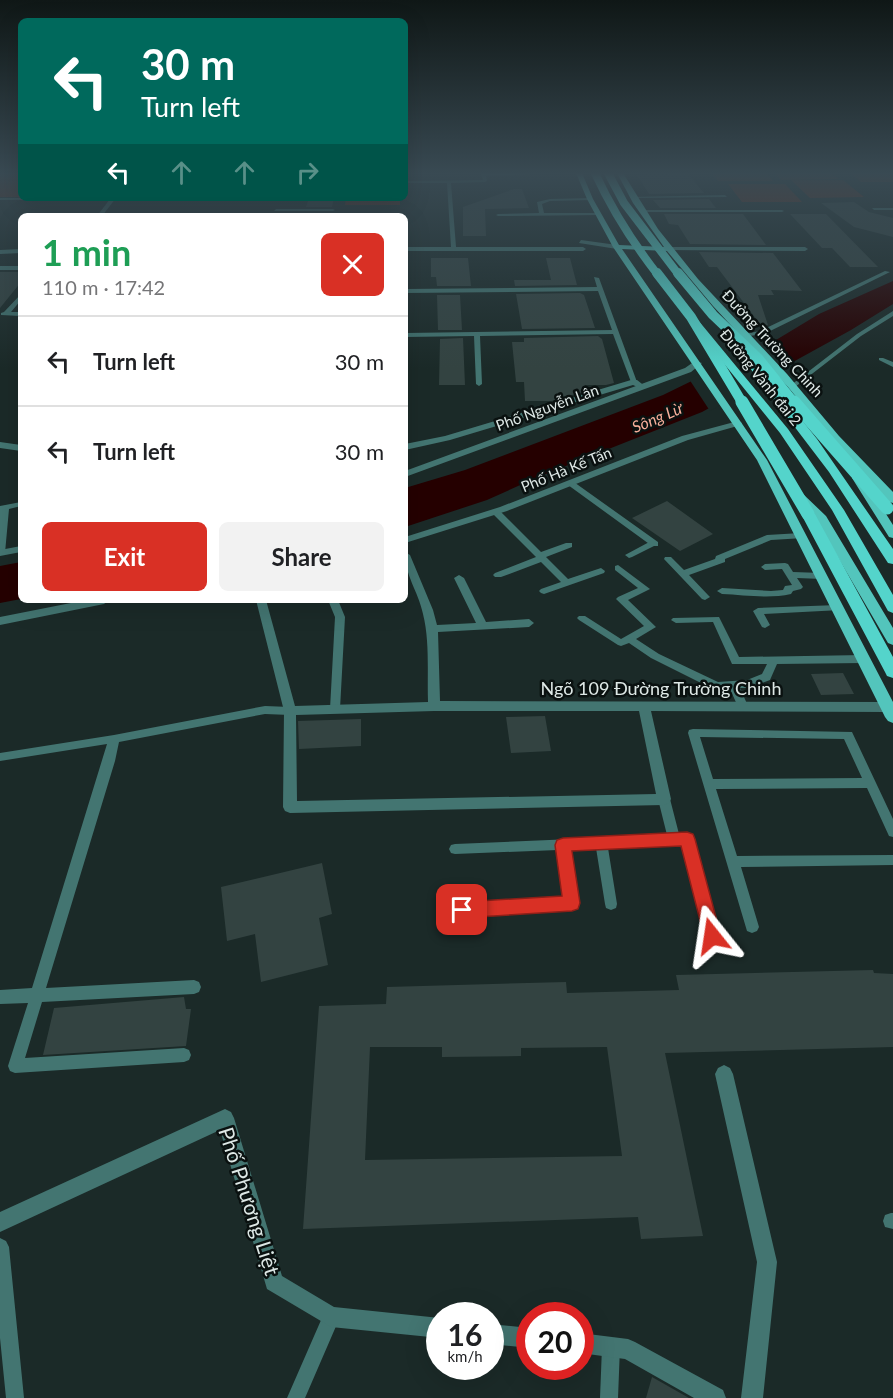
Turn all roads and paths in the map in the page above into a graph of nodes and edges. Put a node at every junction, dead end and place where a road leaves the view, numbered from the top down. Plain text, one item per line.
1 (453, 238) edge
2 (612, 238) edge
3 (631, 238) edge
4 (650, 238) edge
5 (660, 238) edge
6 (408, 243) edge
7 (454, 246) junction
8 (617, 247) junction
9 (408, 249) edge
10 (667, 249) junction
11 (805, 249) dead end
12 (18, 251) edge
13 (0, 252) edge
14 (0, 268) edge
15 (18, 268) edge
16 (887, 272) dead end
17 (596, 278) dead end
18 (600, 289) junction
19 (408, 291) edge
20 (18, 300) edge
21 (893, 313) edge
22 (3, 314) edge
23 (713, 315) junction
24 (691, 317) junction
25 (615, 332) junction
26 (477, 334) junction
27 (408, 335) edge
28 (742, 335) junction
29 (881, 359) dead end
30 (698, 363) junction
31 (893, 365) edge
32 (634, 382) junction
33 (479, 384) dead end
34 (793, 386) junction
35 (642, 387) junction
36 (738, 423) junction
37 (0, 445) edge
38 (408, 446) edge
39 (842, 446) junction
40 (18, 448) edge
41 (762, 460) junction
42 (408, 473) edge
43 (571, 483) junction
44 (893, 500) edge
45 (18, 504) edge
46 (2, 507) edge
47 (496, 513) junction
48 (893, 516) edge
49 (893, 534) edge
50 (801, 536) junction
51 (408, 539) edge
52 (569, 544) dead end
53 (654, 544) joint
54 (18, 550) edge
55 (0, 553) edge
56 (629, 555) dead end
57 (541, 557) junction
58 (668, 559) dead end
59 (893, 560) edge
60 (408, 562) edge
61 (765, 567) dead end
62 (618, 568) dead end
63 (601, 571) dead end
64 (682, 574) junction
65 (498, 575) dead end
66 (790, 575) junction
67 (822, 576) junction
68 (459, 578) dead end
69 (567, 582) junction
70 (544, 591) dead end
71 (722, 591) dead end
72 (705, 597) dead end
73 (89, 603) edge
74 (262, 603) edge
75 (334, 603) edge
76 (838, 608) junction
77 (893, 608) edge
78 (582, 618) dead end
79 (676, 620) dead end
80 (0, 621) edge
81 (529, 623) dead end
82 (765, 625) dead end
83 (483, 626) junction
84 (432, 629) junction
85 (891, 633) edge
86 (629, 639) junction
87 (863, 659) junction
88 (774, 660) junction
89 (893, 672) edge
90 (734, 685) junction
91 (434, 706) junction
92 (743, 706) junction
93 (644, 707) junction
94 (335, 709) junction
95 (290, 711) junction
96 (890, 712) edge
97 (114, 739) junction
98 (0, 757) edge
99 (870, 783) junction
100 (709, 784) junction
101 (664, 799) junction
102 (893, 832) edge
103 (674, 840) junction
104 (601, 843) junction
105 (563, 845) junction
106 (455, 849) dead end
107 (893, 860) edge
108 (733, 862) junction
109 (612, 904) dead end
110 (462, 910) dead end
111 (752, 927) dead end
112 (712, 936) dead end
113 (194, 987) dead end
114 (36, 995) junction
115 (0, 997) edge
116 (184, 1055) dead end
117 (724, 1074) dead end
118 (0, 1222) edge
119 (0, 1247) edge
120 (331, 1317) junction
121 (426, 1327) edge
122 (594, 1345) edge
123 (611, 1347) junction
124 (15, 1398) edge
125 (296, 1398) edge
126 (609, 1398) edge
127 (716, 1398) edge
128 (752, 1398) edge

1 - 7 lane
2 - 8 main road
3 - 24 highway, Đường Vành đai 2, bridge
4 - 23 highway, Đường Vành đai 2, bridge
5 - 10 main road, Đường Trường Chinh
6 - 7 lane
7 - 8 lane
7 - 9 lane
8 - 10 main road
8 - 30 main road
10 - 11 lane
10 - 28 main road, Đường Trường Chinh
12 - 13 lane
14 - 15 lane
16 - 28 street
17 - 18 lane
18 - 19 lane
18 - 25 lane
20 - 22 lane
21 - 34 lane
23 - 48 highway, bridge
23 - 59 highway, Đường Vành đai 2, bridge
24 - 77 highway, Đường Vành đai 2, bridge
24 - 89 highway, bridge
25 - 26 lane
25 - 32 lane
26 - 27 lane
26 - 33 lane
28 - 34 main road, Đường Trường Chinh
29 - 31 lane
30 - 35 street, Phố Nguyễn Lân
30 - 36 main road
32 - 35 street
32 - 38 street
34 - 39 main road, Đường Trường Chinh
35 - 42 street, Phố Nguyễn Lân
36 - 41 main road
36 - 43 street, Phố Hà Kế Tấn
37 - 40 street
39 - 44 main road, Đường Trường Chinh
39 - 49 main road, Đường Trường Chinh
41 - 50 main road
41 - 85 main road
43 - 47 street, Phố Hà Kế Tấn
43 - 53 street
45 - 46 lane
46 - 55 lane
47 - 51 street, Phố Hà Kế Tấn
47 - 57 lane
50 - 64 lane
50 - 67 main road
52 - 57 lane
53 - 56 lane
54 - 55 street
57 - 65 lane
57 - 69 lane
58 - 64 lane
60 - 84 street
61 - 66 lane
62 - 86 lane
63 - 69 lane
64 - 72 lane
66 - 67 lane
66 - 71 lane
67 - 76 main road
68 - 83 street
69 - 70 lane
73 - 80 street
74 - 95 street
75 - 94 lane
76 - 82 lane
76 - 87 main road
78 - 86 lane
79 - 88 lane
81 - 83 street
83 - 84 street
84 - 91 street
86 - 90 lane
87 - 88 lane
87 - 96 main road
88 - 90 lane
90 - 92 lane
91 - 93 street, Ngõ 109 Đường Trường Chinh
91 - 94 street, Ngõ 109 Đường Trường Chinh
92 - 93 street, Ngõ 109 Đường Trường Chinh
92 - 96 street, Ngõ 109 Đường Trường Chinh
93 - 101 street
94 - 95 street, Ngõ 109 Đường Trường Chinh
95 - 97 lane
95 - 101 street
97 - 98 lane
97 - 114 lane
99 - 100 lane
99 - 100 lane
99 - 102 lane
100 - 108 lane
101 - 103 lane
103 - 104 lane
103 - 112 lane
104 - 105 lane
104 - 109 lane
105 - 106 lane
105 - 110 lane
107 - 108 lane
108 - 111 lane
113 - 114 lane
114 - 115 lane
114 - 116 lane
117 - 128 street
118 - 120 street, Phố Phương Liệt
119 - 124 lane
120 - 121 street, Phố Phương Liệt
120 - 125 lane
122 - 123 street
123 - 126 lane
123 - 127 street

